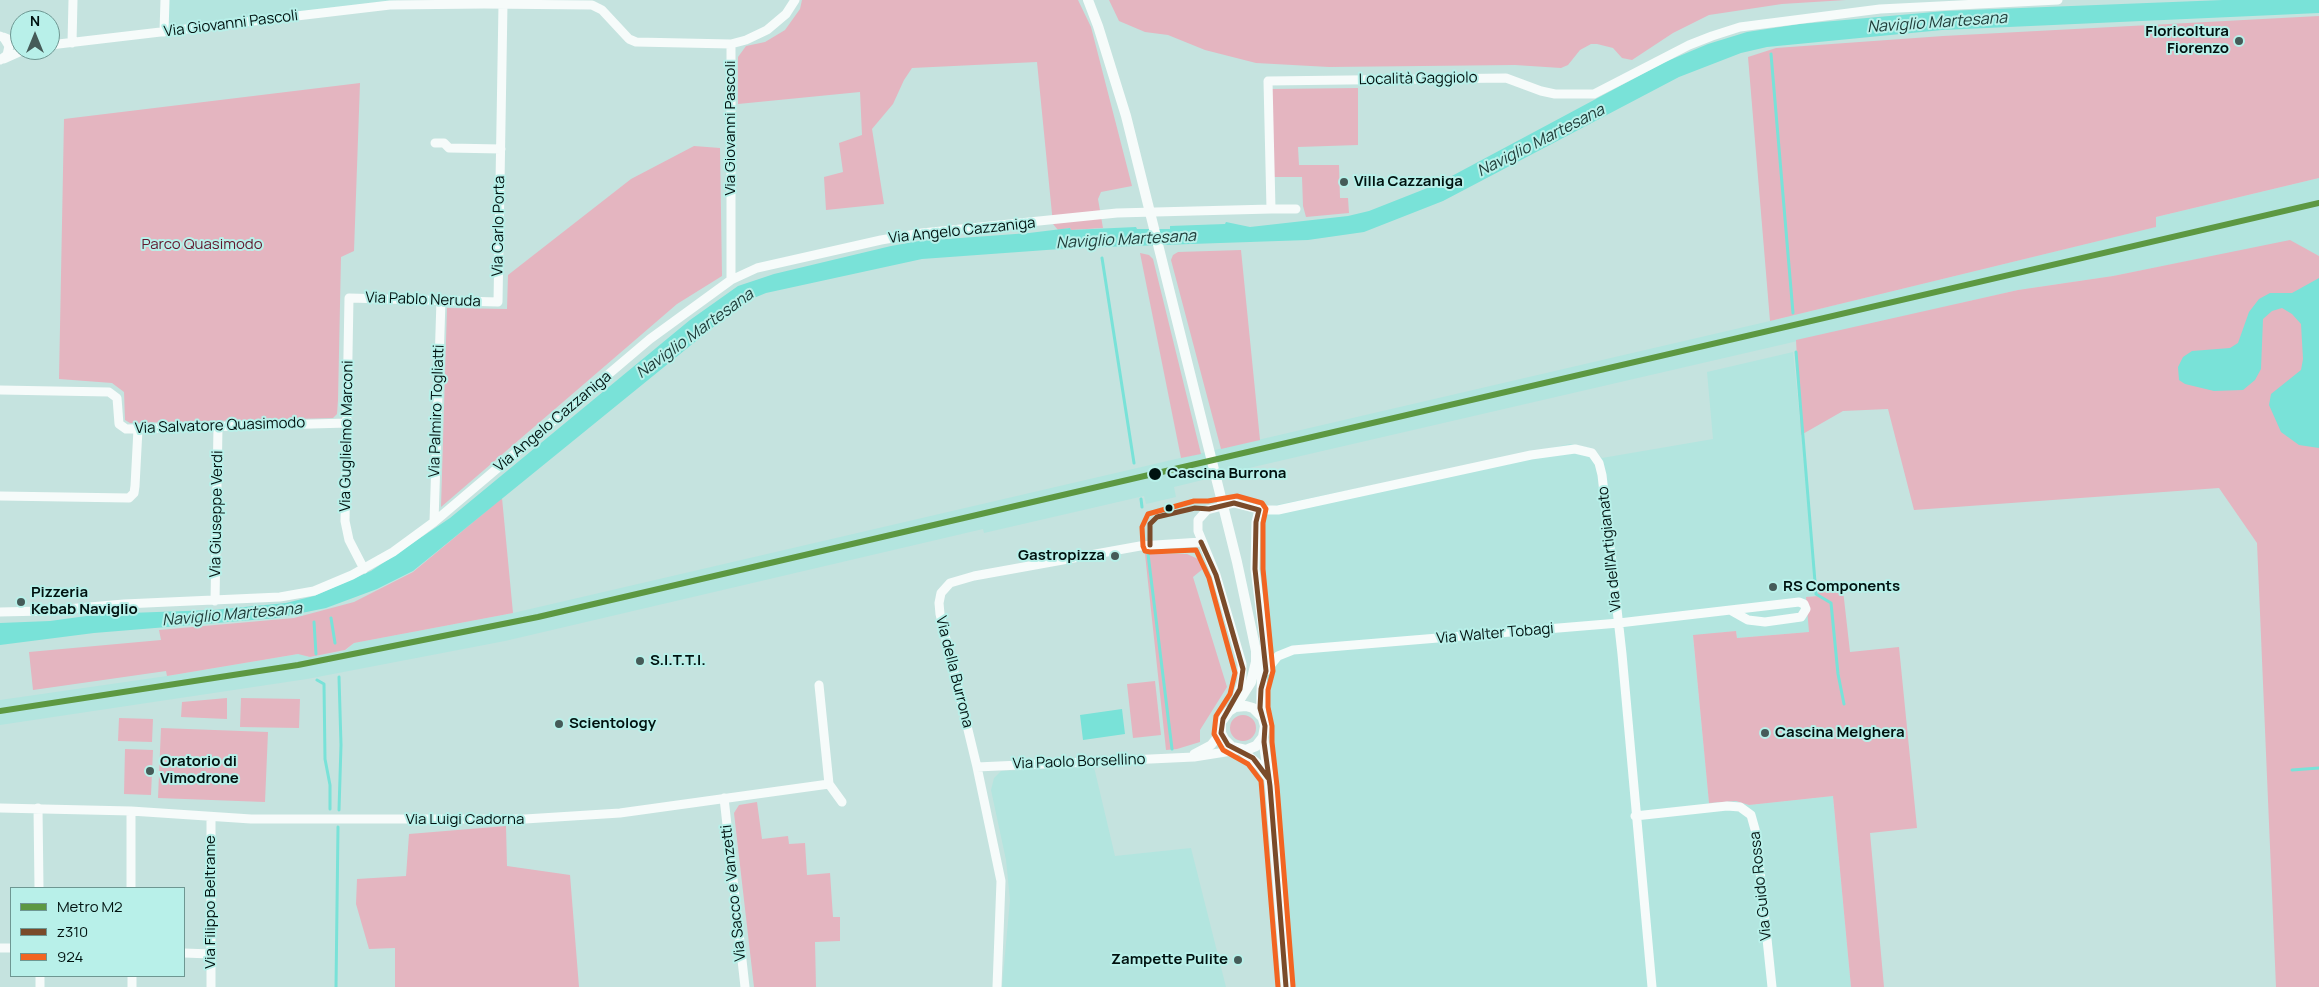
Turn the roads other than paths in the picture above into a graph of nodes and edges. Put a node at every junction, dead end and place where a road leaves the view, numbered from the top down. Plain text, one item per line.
1 (74, 0) edge
2 (165, 0) edge
3 (795, 0) edge
4 (1088, 0) edge
5 (2058, 0) edge
6 (503, 4) junction
7 (164, 32) junction
8 (1, 36) edge
9 (72, 43) junction
10 (60, 44) edge
11 (731, 44) junction
12 (2, 60) edge
13 (435, 143) dead end
14 (501, 149) junction
15 (1271, 209) junction
16 (1296, 209) dead end
17 (731, 280) junction
18 (348, 298) joint
19 (441, 300) junction
20 (498, 302) joint
21 (0, 390) edge
22 (348, 423) junction
23 (218, 427) junction
24 (138, 429) junction
25 (0, 496) edge
26 (1259, 510) junction
27 (434, 522) junction
28 (1201, 542) junction
29 (364, 569) junction
30 (215, 601) junction
31 (1732, 611) junction
32 (0, 612) edge
33 (1618, 623) junction
34 (1256, 651) junction
35 (1266, 671) junction
36 (819, 685) dead end
37 (1261, 688) junction
38 (1232, 709) junction
39 (1262, 716) junction
40 (1221, 733) junction
41 (1263, 737) junction
42 (1240, 750) junction
43 (1182, 758) junction
44 (977, 767) junction
45 (1268, 778) junction
46 (829, 784) junction
47 (724, 798) junction
48 (842, 802) dead end
49 (0, 808) edge
50 (38, 808) junction
51 (130, 811) junction
52 (1635, 816) junction
53 (211, 817) junction
54 (39, 887) edge
55 (131, 887) edge
56 (185, 954) edge
57 (211, 954) junction
58 (211, 987) edge
59 (745, 987) edge
60 (997, 987) edge
61 (1286, 987) edge
62 (1652, 987) edge
63 (1772, 987) edge

1 - 9 street
2 - 7 street
3 - 11 street
4 - 34 street
5 - 15 street, Località Gaggiolo
6 - 7 street, Via Giovanni Pascoli
6 - 11 street, Via Giovanni Pascoli
6 - 14 street, Via Carlo Porta
7 - 9 street, Via Giovanni Pascoli
8 - 12 street
9 - 10 street, Via Giovanni Pascoli
11 - 17 street, Via Giovanni Pascoli
13 - 14 street
14 - 20 street, Via Carlo Porta
15 - 16 street
15 - 17 street, Via Angelo Cazzaniga
17 - 27 street, Via Angelo Cazzaniga
18 - 19 street, Via Pablo Neruda
18 - 22 street, Via Guglielmo Marconi
19 - 20 street, Via Pablo Neruda
19 - 27 street, Via Palmiro Togliatti
21 - 24 street, Via Salvatore Quasimodo
22 - 23 street, Via Salvatore Quasimodo
22 - 29 street, Via Guglielmo Marconi
23 - 24 street, Via Salvatore Quasimodo
23 - 30 street, Via Giuseppe Verdi
24 - 25 street
26 - 28 street, Via dell'Artigianato
26 - 33 street, Via dell'Artigianato
26 - 35 street
27 - 29 street, Via Angelo Cazzaniga
28 - 38 street
28 - 44 street, Via della Burrona
29 - 30 street, Via Angelo Cazzaniga
30 - 32 street, Via Angelo Cazzaniga
31 - 31 street, Via Walter Tobagi
31 - 33 street, Via Walter Tobagi
33 - 35 street, Via Walter Tobagi
33 - 52 street, Via dell'Artigianato
34 - 37 street
34 - 38 street
35 - 37 street
36 - 46 street
37 - 39 street
38 - 39 street
38 - 40 street
39 - 41 street
40 - 42 street
40 - 43 street, Via Paolo Borsellino
41 - 42 street
41 - 45 street
42 - 43 street, Via Paolo Borsellino
42 - 45 street
43 - 44 street, Via Paolo Borsellino
44 - 60 street, Via della Burrona
45 - 61 street
46 - 47 street, Via Luigi Cadorna
46 - 48 street
47 - 53 street, Via Luigi Cadorna
47 - 59 street, Via Sacco e Vanzetti
49 - 50 street, Via Luigi Cadorna
50 - 51 street, Via Luigi Cadorna
50 - 54 street
51 - 53 street, Via Luigi Cadorna
51 - 55 street
52 - 62 street, Via dell'Artigianato
52 - 63 street, Via Guido Rossa
53 - 57 street, Via Filippo Beltrame
56 - 57 street
57 - 58 street, Via Filippo Beltrame

